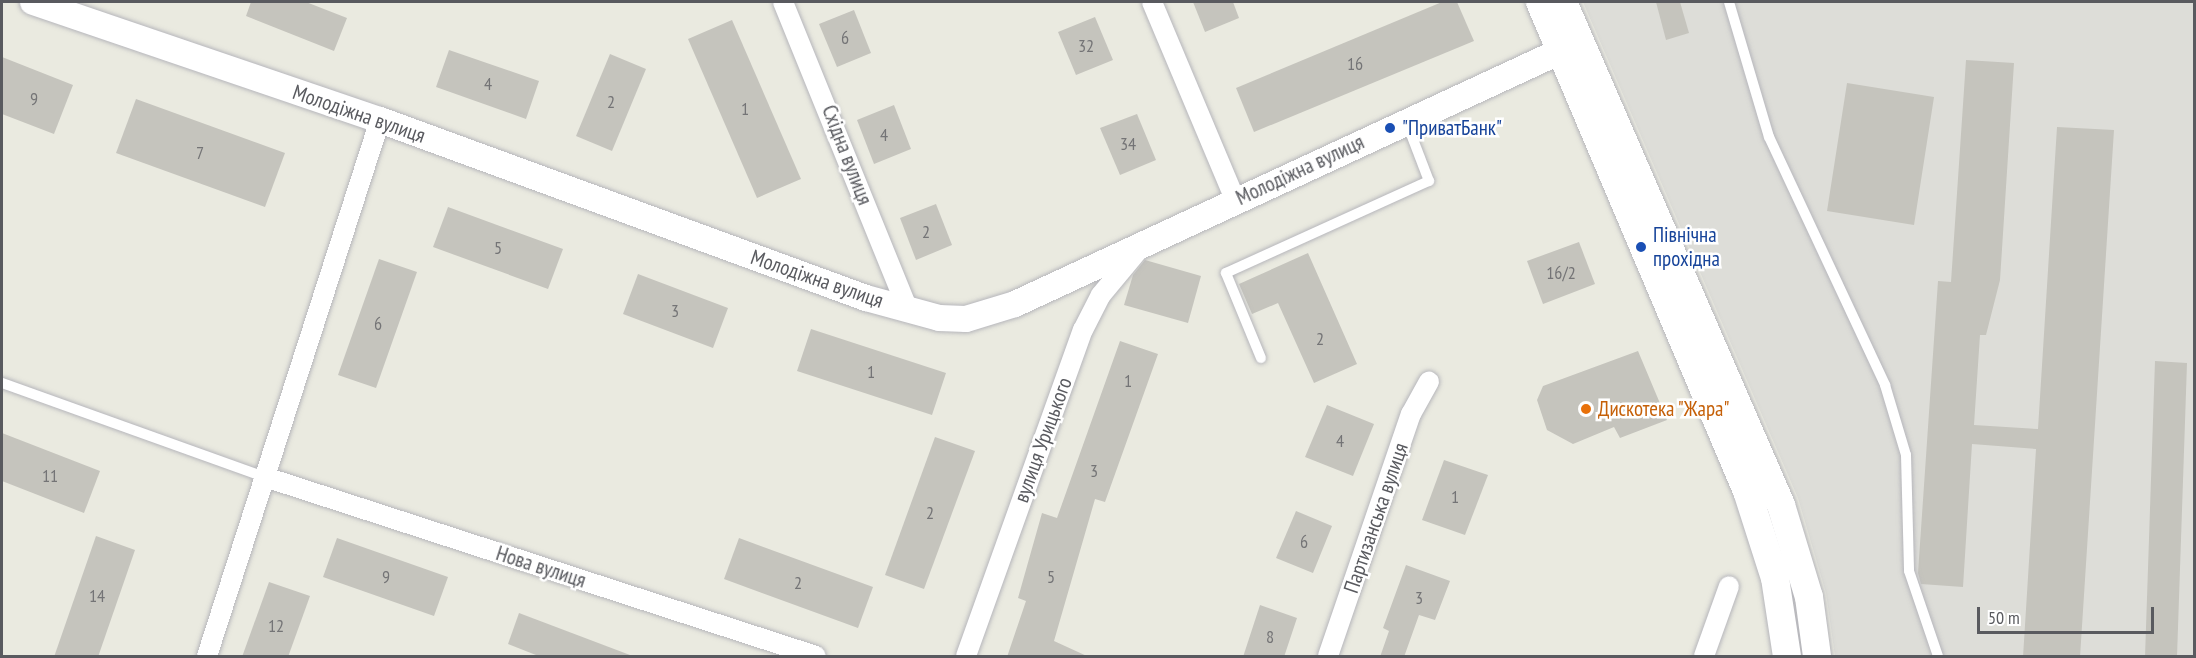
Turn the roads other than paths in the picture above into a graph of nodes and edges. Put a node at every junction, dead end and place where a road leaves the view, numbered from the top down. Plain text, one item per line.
1 (33, 2) edge
2 (783, 2) edge
3 (1152, 2) edge
4 (1540, 2) edge
5 (1563, 2) edge
6 (1728, 2) edge
7 (1571, 46) junction
8 (380, 120) junction
9 (1406, 121) junction
10 (1235, 199) junction
11 (1147, 238) junction
12 (908, 310) junction
13 (1261, 358) dead end
14 (1429, 382) dead end
15 (2, 383) edge
16 (265, 477) junction
17 (1729, 586) dead end
18 (207, 657) edge
19 (816, 657) edge
20 (966, 657) edge
21 (1328, 657) edge
22 (1704, 657) edge
23 (1787, 657) edge
24 (1817, 657) edge
25 (1938, 657) edge

1 - 8 street, Молодіжна вулиця
2 - 12 street, Східна вулиця
3 - 10 street
4 - 7 main road
5 - 7 main road
6 - 25 lane
7 - 9 street, Молодіжна вулиця
7 - 23 main road
7 - 24 main road
8 - 12 street, Молодіжна вулиця
8 - 16 street
9 - 10 street, Молодіжна вулиця
9 - 13 lane
10 - 11 street, Молодіжна вулиця
11 - 12 street, Молодіжна вулиця
11 - 20 street, вулиця Урицького
14 - 21 street, Партизанська вулиця
15 - 16 lane
16 - 18 street
16 - 19 street, Нова вулиця
17 - 22 street

